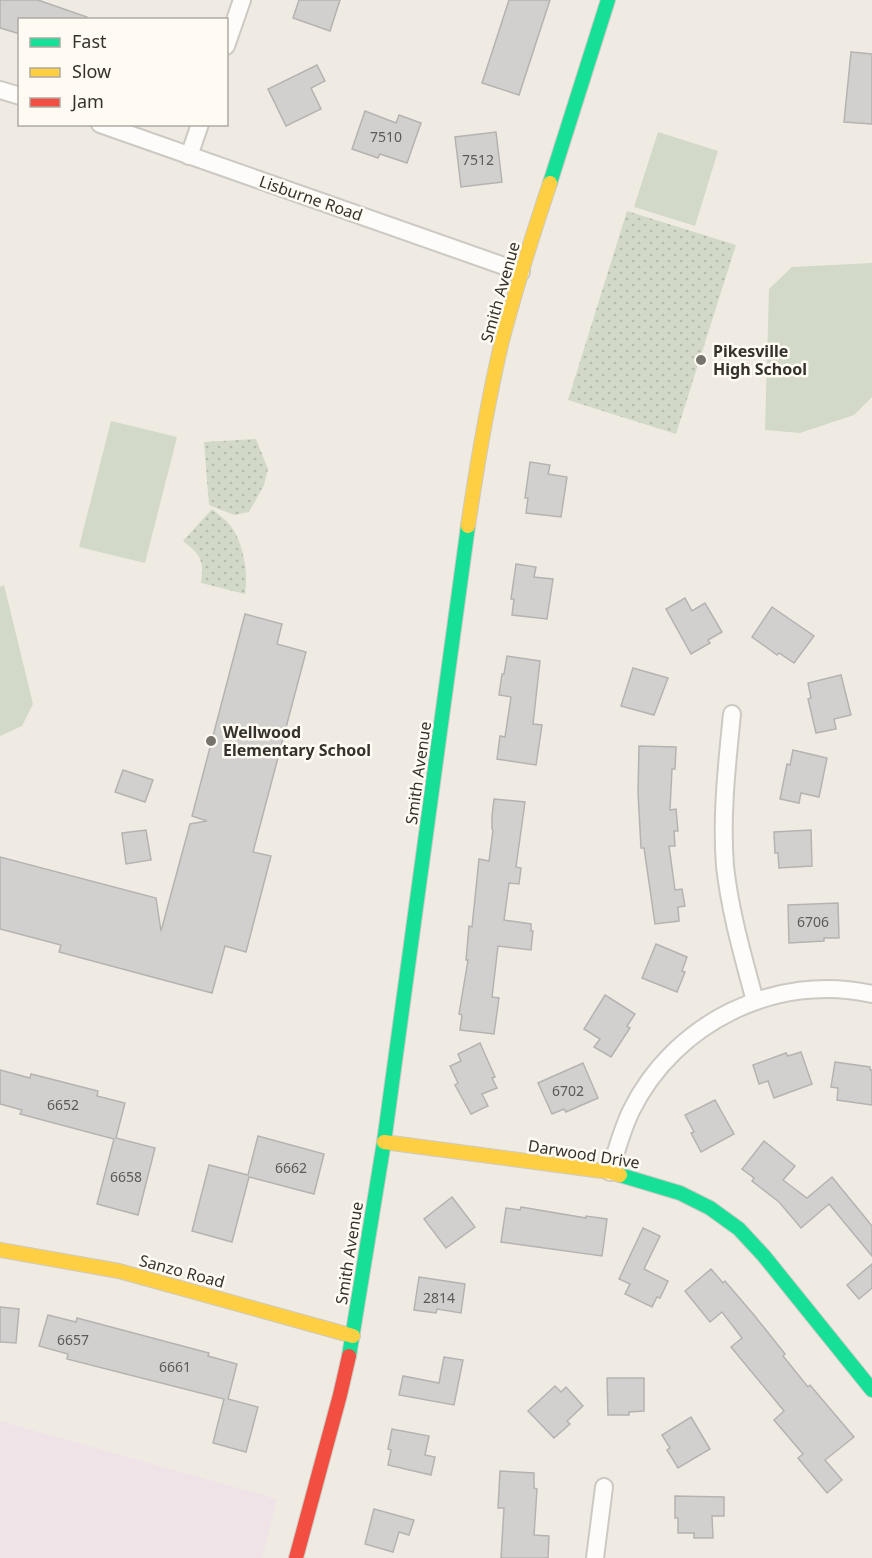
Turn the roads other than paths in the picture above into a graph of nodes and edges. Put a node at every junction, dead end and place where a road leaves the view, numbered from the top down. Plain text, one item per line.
1 (242, 0) edge
2 (608, 0) edge
3 (228, 40) edge
4 (0, 90) edge
5 (18, 95) edge
6 (106, 126) edge
7 (199, 126) edge
8 (189, 156) junction
9 (521, 272) junction
10 (732, 714) dead end
11 (872, 994) edge
12 (755, 1000) junction
13 (384, 1142) junction
14 (610, 1172) junction
15 (0, 1250) edge
16 (353, 1336) junction
17 (872, 1390) edge
18 (604, 1487) dead end
19 (296, 1558) edge
20 (595, 1558) edge

1 - 3 street
2 - 9 main road, Smith Avenue
4 - 5 street
6 - 8 street, Lisburne Road
7 - 8 street
8 - 9 street, Lisburne Road
9 - 13 main road, Smith Avenue
10 - 12 street
11 - 12 street
12 - 14 street
13 - 14 main road, Darwood Drive
13 - 16 main road, Smith Avenue
14 - 17 main road, Darwood Drive
15 - 16 main road, Sanzo Road
16 - 19 main road, Smith Avenue
18 - 20 street

